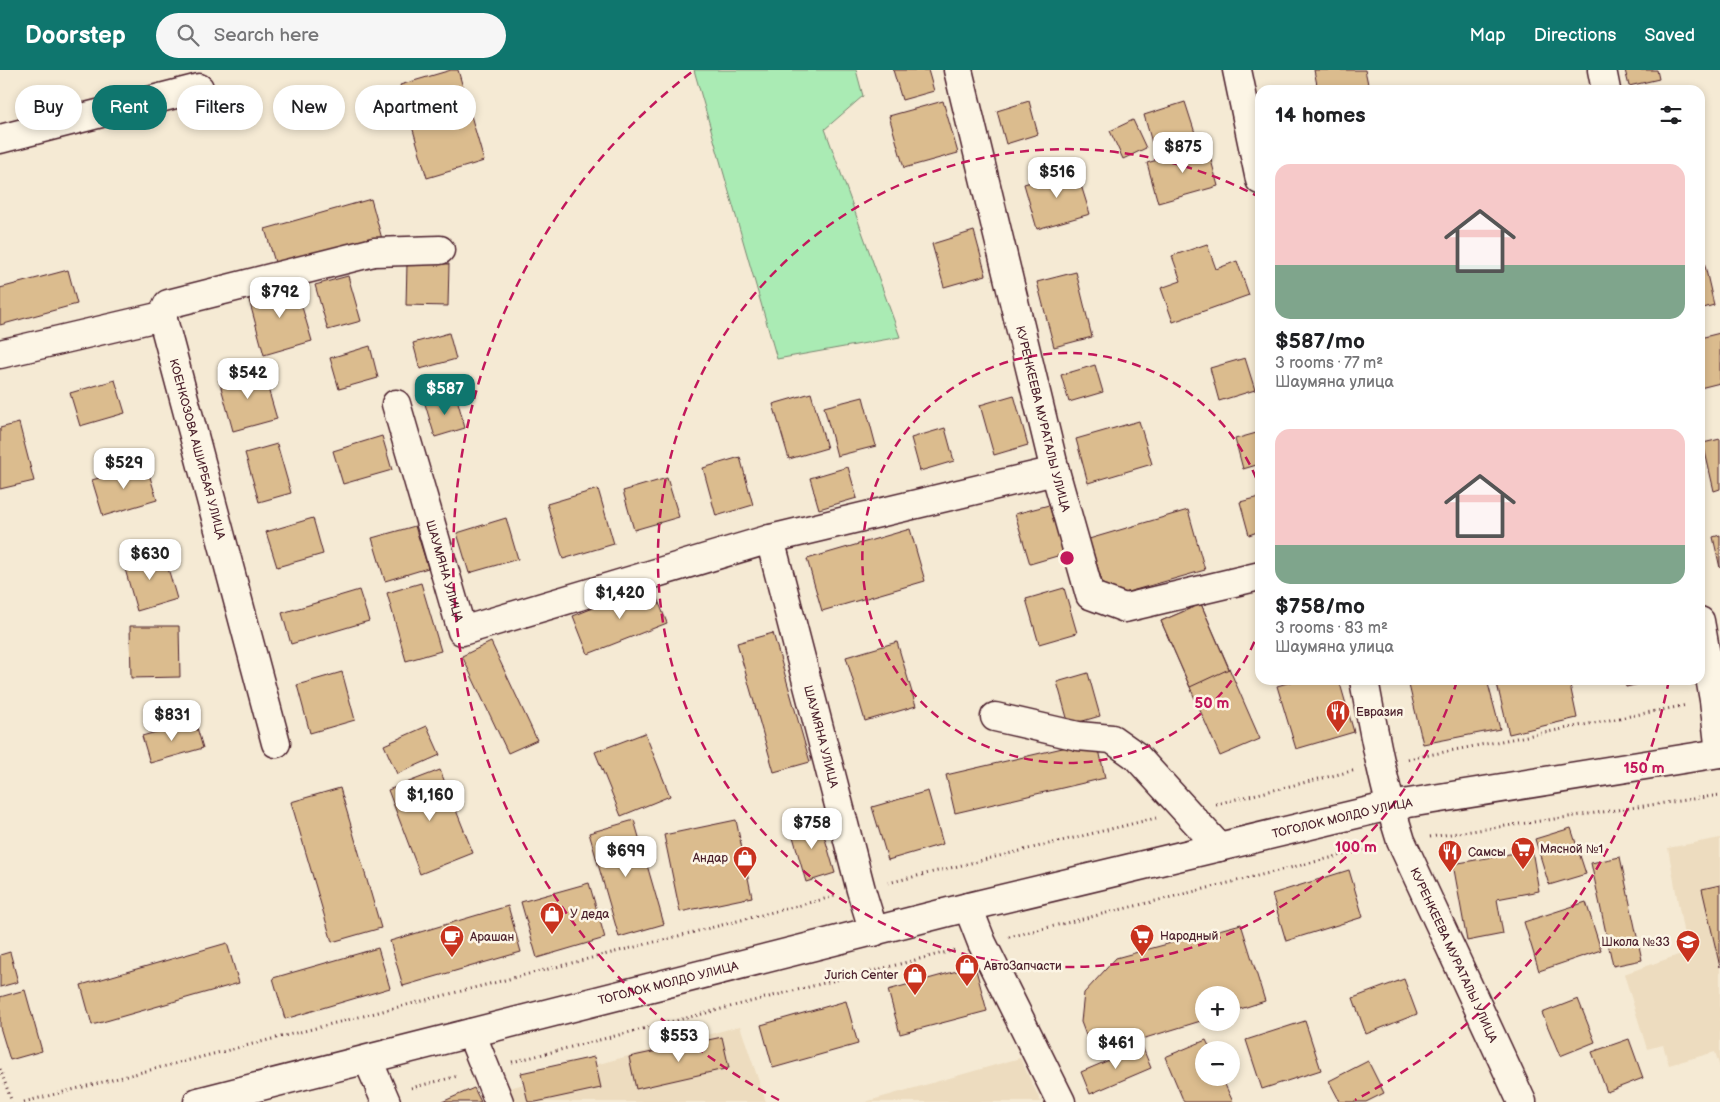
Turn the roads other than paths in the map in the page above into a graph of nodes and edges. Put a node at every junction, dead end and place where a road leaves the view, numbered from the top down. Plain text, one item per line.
1 (958, 70) edge
2 (1237, 70) edge
3 (1602, 70) edge
4 (1605, 85) edge
5 (177, 94) edge
6 (0, 139) edge
7 (1255, 156) edge
8 (440, 250) dead end
9 (162, 316) junction
10 (0, 354) edge
11 (396, 404) dead end
12 (1055, 471) junction
13 (770, 540) junction
14 (1255, 577) edge
15 (1705, 649) edge
16 (1365, 685) edge
17 (994, 717) dead end
18 (276, 743) dead end
19 (1720, 753) edge
20 (1390, 806) junction
21 (1219, 847) junction
22 (968, 907) junction
23 (874, 932) junction
24 (471, 1034) junction
25 (368, 1060) junction
26 (385, 1099) edge
27 (198, 1102) edge
28 (499, 1102) edge
29 (1061, 1102) edge
30 (1522, 1102) edge

1 - 12 street, КУРЕНКЕЕВА МУРАТАЛЫ УЛИЦА
2 - 7 street
3 - 4 street
5 - 6 street
8 - 9 street
9 - 10 street
9 - 18 street, КОЕНКОЗОВА АШИРБАЯ УЛИЦА
11 - 13 street, ШАУМЯНА УЛИЦА
12 - 13 street, ШАУМЯНА УЛИЦА
12 - 14 street, КУРЕНКЕЕВА МУРАТАЛЫ УЛИЦА
13 - 23 street, ШАУМЯНА УЛИЦА
15 - 19 street
16 - 20 street, КУРЕНКЕЕВА МУРАТАЛЫ УЛИЦА
17 - 21 street
19 - 20 street, ТОГОЛОК МОЛДО УЛИЦА
20 - 21 street, ТОГОЛОК МОЛДО УЛИЦА
20 - 30 street, КУРЕНКЕЕВА МУРАТАЛЫ УЛИЦА
21 - 22 street, ТОГОЛОК МОЛДО УЛИЦА
22 - 23 street, ТОГОЛОК МОЛДО УЛИЦА
22 - 29 street
23 - 24 street, ТОГОЛОК МОЛДО УЛИЦА
24 - 25 street, ТОГОЛОК МОЛДО УЛИЦА
24 - 28 street
25 - 26 street
25 - 27 street, ТОГОЛОК МОЛДО УЛИЦА

